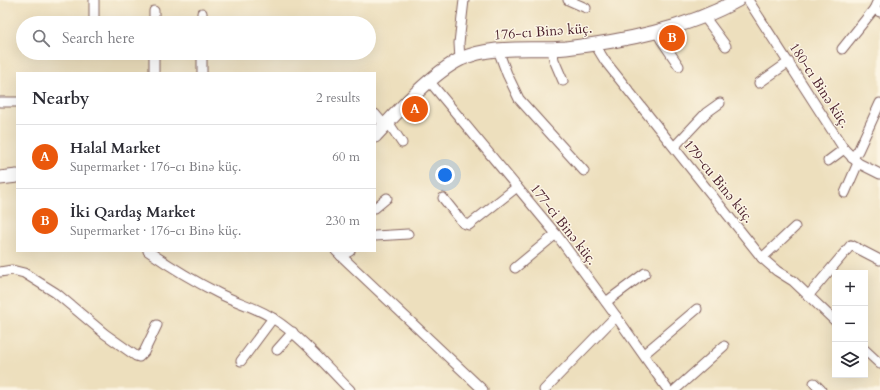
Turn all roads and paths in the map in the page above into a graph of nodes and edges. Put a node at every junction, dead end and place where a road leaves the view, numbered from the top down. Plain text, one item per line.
1 (94, 0) edge
2 (464, 0) edge
3 (568, 0) edge
4 (738, 0) edge
5 (748, 0) edge
6 (878, 0) edge
7 (586, 8) dead end
8 (154, 11) dead end
9 (877, 11) edge
10 (703, 15) junction
11 (94, 16) edge
12 (154, 16) edge
13 (657, 32) junction
14 (594, 44) junction
15 (726, 46) dead end
16 (552, 48) junction
17 (842, 49) dead end
18 (498, 50) junction
19 (154, 60) edge
20 (202, 60) edge
21 (460, 60) junction
22 (789, 62) junction
23 (679, 66) dead end
24 (154, 72) edge
25 (202, 72) edge
26 (563, 81) dead end
27 (430, 82) junction
28 (759, 83) dead end
29 (0, 102) edge
30 (16, 102) edge
31 (720, 103) dead end
32 (880, 103) edge
33 (376, 115) edge
34 (386, 124) junction
35 (376, 135) edge
36 (402, 143) dead end
37 (674, 147) junction
38 (844, 149) junction
39 (828, 161) dead end
40 (855, 161) junction
41 (584, 171) dead end
42 (880, 174) edge
43 (16, 176) edge
44 (0, 178) edge
45 (517, 187) junction
46 (845, 193) dead end
47 (387, 198) dead end
48 (442, 198) dead end
49 (376, 207) edge
50 (795, 227) dead end
51 (408, 234) dead end
52 (556, 234) junction
53 (376, 236) edge
54 (150, 252) edge
55 (338, 254) edge
56 (762, 258) junction
57 (880, 260) edge
58 (516, 268) dead end
59 (0, 272) edge
60 (645, 273) dead end
61 (808, 296) junction
62 (606, 302) junction
63 (697, 310) dead end
64 (616, 316) junction
65 (273, 318) junction
66 (832, 318) edge
67 (157, 325) dead end
68 (293, 332) junction
69 (724, 346) dead end
70 (277, 350) dead end
71 (868, 353) edge
72 (644, 354) junction
73 (241, 361) dead end
74 (880, 364) edge
75 (814, 383) dead end
76 (350, 390) edge
77 (483, 390) edge
78 (544, 390) edge
79 (668, 390) edge
80 (674, 390) edge
81 (821, 390) edge

1 - 11 street
2 - 21 street
3 - 7 street
4 - 10 street, 176-cı Binə küç.
5 - 22 street, 180-cı Binə küç.
6 - 9 street
8 - 12 street
9 - 17 street
10 - 13 street, 176-cı Binə küç.
10 - 15 street
13 - 14 street, 176-cı Binə küç.
13 - 23 street
14 - 16 street, 176-cı Binə küç.
14 - 37 street, 179-cu Binə küç.
16 - 18 street, 176-cı Binə küç.
16 - 26 street
18 - 21 street, 176-cı Binə küç.
18 - 41 street
19 - 24 street
20 - 25 street
21 - 27 street, 176-cı Binə küç.
22 - 28 street
22 - 38 street, 180-cı Binə küç.
27 - 34 street, 176-cı Binə küç.
27 - 45 street, 177-ci Binə küç.
29 - 30 street
31 - 37 street
32 - 40 street
33 - 34 street
34 - 35 street, 176-cı Binə küç.
34 - 36 street
37 - 56 street, 179-cu Binə küç.
38 - 39 street
38 - 40 street, 180-cı Binə küç.
40 - 42 street, 180-cı Binə küç.
40 - 46 street
43 - 44 street
45 - 48 street
45 - 52 street, 177-ci Binə küç.
47 - 49 street
50 - 56 street
51 - 53 street
52 - 58 street
52 - 62 street, 177-ci Binə küç.
54 - 65 street
55 - 77 street
56 - 61 street, 179-cu Binə küç.
57 - 61 street
59 - 67 street
60 - 62 street
61 - 66 street, 179-cu Binə küç.
62 - 64 street, 177-ci Binə küç.
63 - 72 street
64 - 72 street, 177-ci Binə küç.
64 - 78 street
65 - 68 street
65 - 73 street
68 - 70 street
68 - 76 street
69 - 80 street
71 - 74 street
72 - 79 street, 177-ci Binə küç.
75 - 81 street

